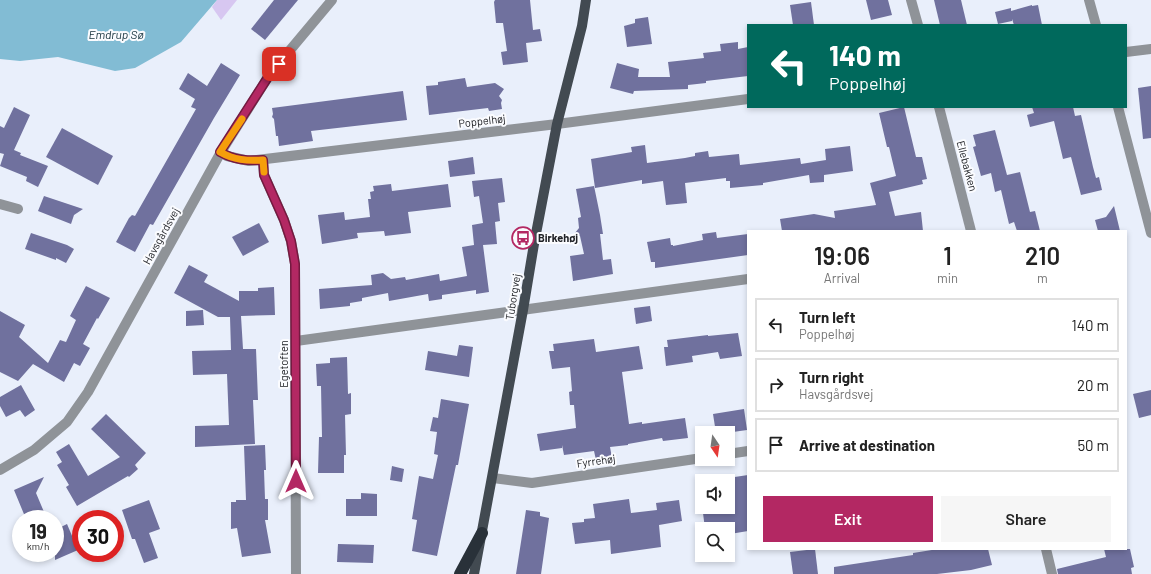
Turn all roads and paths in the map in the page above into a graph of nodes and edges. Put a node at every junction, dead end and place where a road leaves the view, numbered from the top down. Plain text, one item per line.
1 (332, 0) edge
2 (586, 0) edge
3 (592, 0) edge
4 (911, 0) edge
5 (1089, 0) edge
6 (918, 24) edge
7 (1096, 24) edge
8 (582, 26) junction
9 (1151, 49) edge
10 (1127, 52) edge
11 (747, 99) edge
12 (939, 108) edge
13 (1118, 108) edge
14 (557, 124) junction
15 (220, 152) junction
16 (263, 160) junction
17 (0, 204) edge
18 (18, 209) dead end
19 (1149, 214) edge
20 (971, 230) edge
21 (1151, 233) edge
22 (747, 279) edge
23 (523, 310) junction
24 (296, 341) junction
25 (747, 451) edge
26 (735, 453) edge
27 (695, 459) edge
28 (0, 470) edge
29 (493, 478) junction
30 (482, 533) junction
31 (1046, 550) edge
32 (296, 574) edge
33 (460, 574) edge
34 (474, 574) edge
35 (1052, 574) edge

1 - 15 street, Havsgårdsvej
2 - 8 main road, Tuborgvej
3 - 8 main road, Tuborgvej
4 - 6 street
5 - 7 street
8 - 14 main road, Tuborgvej
9 - 10 street
11 - 14 street, Poppelhøj
12 - 20 street, Ellebakken
13 - 19 street
14 - 16 street, Poppelhøj
14 - 23 main road, Tuborgvej
15 - 16 street, Poppelhøj
15 - 28 street, Havsgårdsvej
16 - 24 street, Egetoften
17 - 18 street
19 - 21 street
22 - 23 street
23 - 24 street
23 - 29 main road, Tuborgvej
24 - 32 street, Egetoften
25 - 26 street
27 - 29 street, Fyrrehøj
29 - 30 main road, Tuborgvej
30 - 33 highway
30 - 34 main road, Tuborgvej
31 - 35 street

